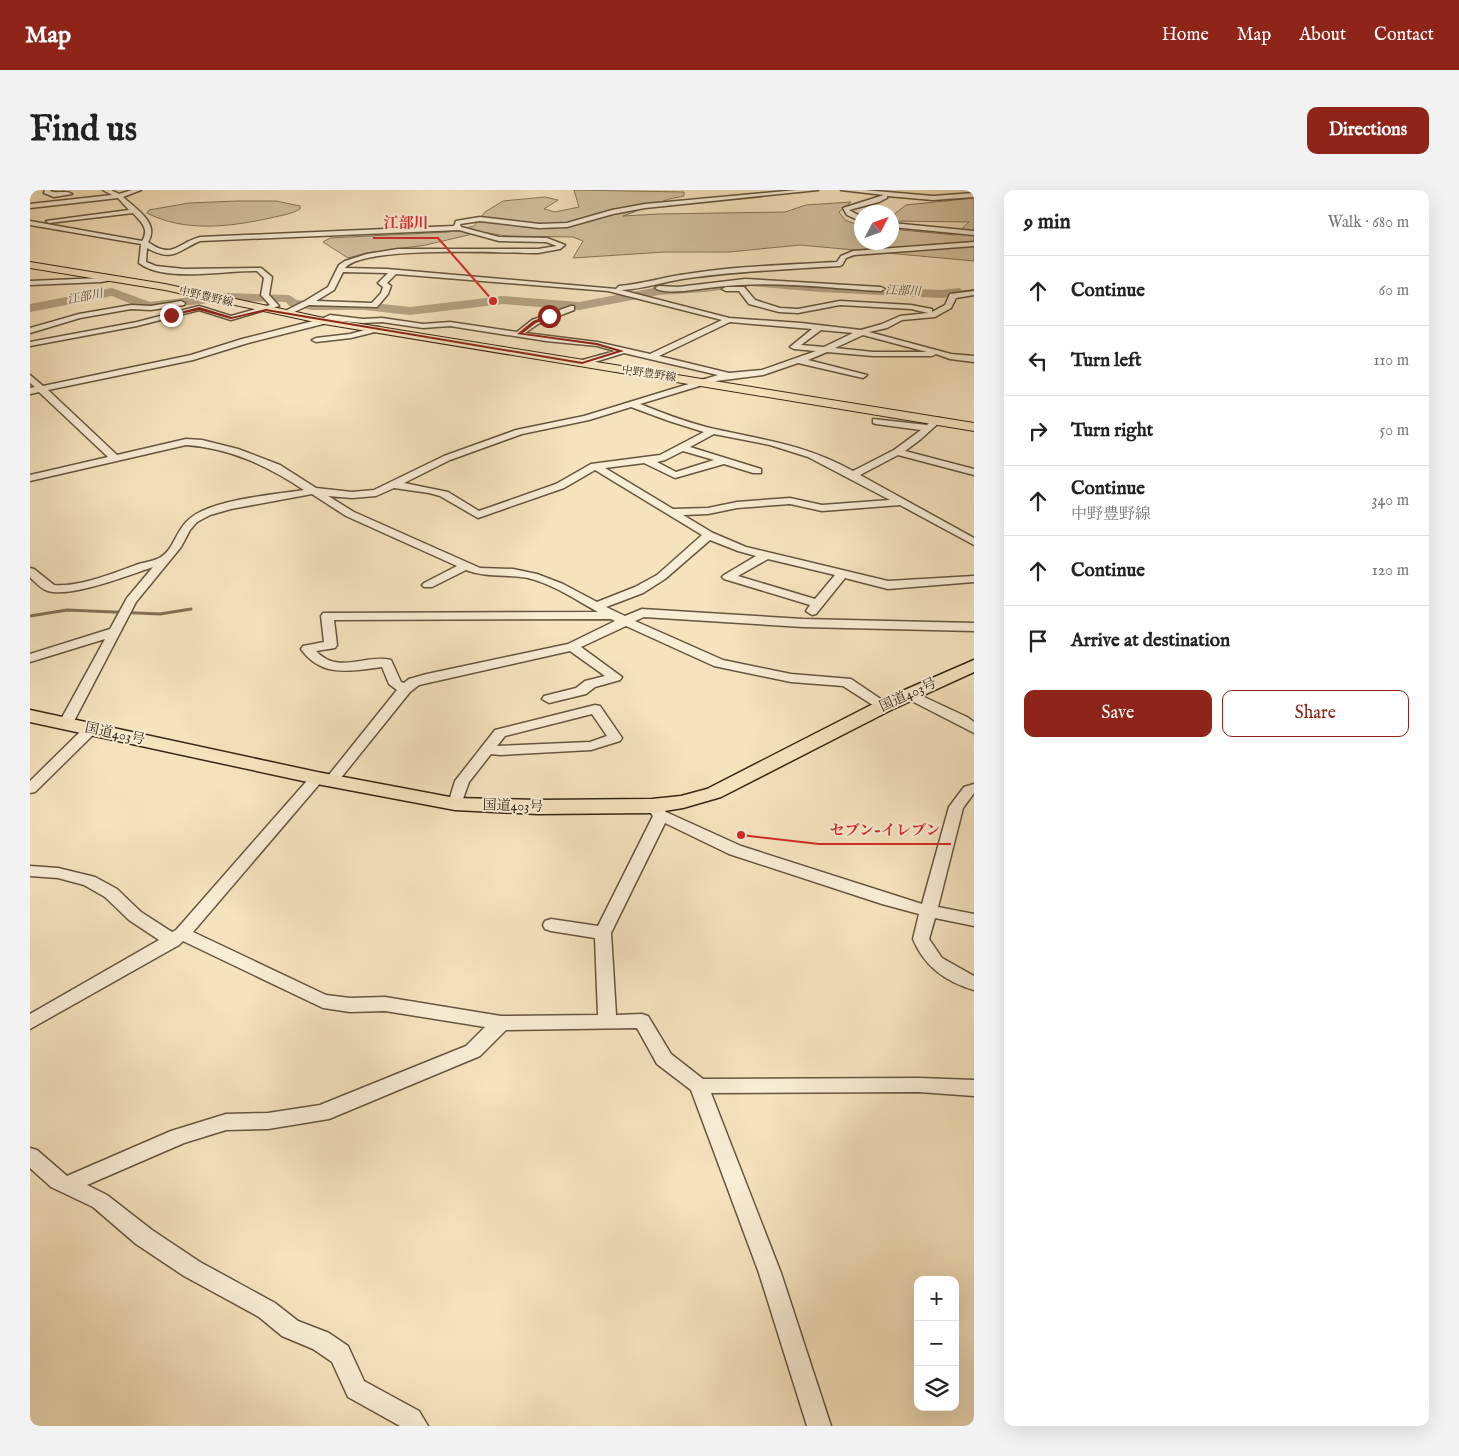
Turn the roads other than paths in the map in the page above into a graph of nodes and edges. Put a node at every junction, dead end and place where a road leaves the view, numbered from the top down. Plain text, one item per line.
1 (48, 190) edge
2 (106, 190) edge
3 (138, 190) edge
4 (815, 190) edge
5 (844, 190) edge
6 (898, 190) edge
7 (786, 192) edge
8 (74, 193) dead end
9 (888, 195) junction
10 (974, 195) edge
11 (119, 196) junction
12 (861, 205) edge
13 (30, 206) edge
14 (854, 207) edge
15 (136, 211) junction
16 (854, 216) edge
17 (30, 223) edge
18 (38, 224) junction
19 (899, 226) edge
20 (459, 228) junction
21 (974, 233) edge
22 (144, 243) junction
23 (974, 244) edge
24 (30, 266) edge
25 (340, 270) junction
26 (394, 272) junction
27 (108, 278) junction
28 (30, 283) edge
29 (716, 285) junction
30 (637, 287) junction
31 (608, 289) junction
32 (881, 289) dead end
33 (974, 293) edge
34 (827, 297) dead end
35 (838, 299) junction
36 (217, 300) junction
37 (267, 302) junction
38 (308, 303) junction
39 (571, 308) dead end
40 (779, 310) junction
41 (935, 313) junction
42 (285, 314) junction
43 (729, 320) junction
44 (324, 321) junction
45 (767, 322) junction
46 (820, 327) junction
47 (376, 329) junction
48 (30, 331) edge
49 (861, 332) junction
50 (519, 334) junction
51 (316, 340) dead end
52 (30, 344) edge
53 (829, 350) junction
54 (622, 351) junction
55 (941, 354) junction
56 (652, 356) junction
57 (974, 360) edge
58 (797, 361) junction
59 (582, 363) junction
60 (730, 375) junction
61 (863, 375) dead end
62 (30, 378) edge
63 (702, 383) junction
64 (41, 389) junction
65 (30, 391) edge
66 (632, 404) junction
67 (876, 421) dead end
68 (933, 424) junction
69 (974, 427) edge
70 (712, 431) junction
71 (682, 447) junction
72 (897, 452) junction
73 (115, 458) junction
74 (646, 460) junction
75 (722, 461) junction
76 (595, 466) junction
77 (757, 471) dead end
78 (974, 472) edge
79 (853, 475) junction
80 (30, 478) edge
81 (395, 485) junction
82 (314, 491) junction
83 (903, 502) junction
84 (674, 512) junction
85 (709, 535) junction
86 (974, 542) edge
87 (766, 555) junction
88 (166, 559) junction
89 (466, 566) junction
90 (30, 570) edge
91 (842, 574) junction
92 (974, 579) edge
93 (428, 585) dead end
94 (818, 604) junction
95 (596, 606) junction
96 (620, 618) junction
97 (803, 623) junction
98 (974, 627) edge
99 (113, 632) junction
100 (572, 646) junction
101 (30, 658) edge
102 (974, 665) edge
103 (405, 689) junction
104 (909, 694) junction
105 (549, 699) dead end
106 (884, 706) junction
107 (30, 716) edge
108 (66, 723) junction
109 (91, 729) junction
110 (974, 729) edge
111 (487, 749) junction
112 (324, 779) junction
113 (30, 788) edge
114 (974, 788) edge
115 (455, 804) junction
116 (657, 811) junction
117 (30, 871) edge
118 (928, 911) junction
119 (974, 920) edge
120 (551, 924) dead end
121 (603, 933) junction
122 (177, 938) junction
123 (974, 984) edge
124 (607, 1021) junction
125 (30, 1022) edge
126 (501, 1023) junction
127 (699, 1086) junction
128 (974, 1088) edge
129 (30, 1156) edge
130 (66, 1186) junction
131 (416, 1426) edge
132 (819, 1426) edge

1 - 8 street
2 - 11 street
3 - 11 street
4 - 7 street
5 - 9 street
6 - 9 street
7 - 20 street
9 - 10 street
9 - 12 street
11 - 13 street
11 - 15 street
14 - 16 street
15 - 18 street
15 - 22 street
17 - 18 street
18 - 22 street
19 - 21 street
20 - 22 street
20 - 25 street
22 - 37 street
23 - 30 street
24 - 27 main road, 中野豊野線
25 - 26 street
25 - 38 street
26 - 31 street
26 - 38 street
27 - 28 street
27 - 36 main road, 中野豊野線
29 - 30 street
29 - 32 street
29 - 40 street
30 - 31 street
31 - 43 street
33 - 41 street
34 - 35 street
35 - 40 street
35 - 41 street
36 - 37 main road, 中野豊野線
36 - 48 street
37 - 42 main road, 中野豊野線
37 - 52 street
38 - 42 street
39 - 50 street
40 - 45 street
41 - 49 street
42 - 44 main road, 中野豊野線
43 - 45 street
43 - 56 street
44 - 47 main road, 中野豊野線
44 - 50 street
44 - 64 street
45 - 46 street
46 - 49 street
46 - 53 street
47 - 51 street
47 - 59 main road, 中野豊野線
49 - 53 street
49 - 55 street
50 - 54 street
53 - 55 street
53 - 58 street
54 - 56 street
54 - 59 street
55 - 57 street
56 - 60 street
58 - 60 street
58 - 61 street
59 - 63 main road, 中野豊野線
60 - 63 street
62 - 64 street
63 - 66 street
63 - 68 main road, 中野豊野線
64 - 65 street
64 - 73 street
66 - 70 street
66 - 81 street
67 - 68 street
68 - 69 main road, 中野豊野線
68 - 72 street
70 - 71 street
70 - 79 street
71 - 74 street
71 - 75 street
72 - 78 street
72 - 79 street
73 - 80 street
73 - 82 street
74 - 75 street
74 - 76 street
75 - 77 street
76 - 81 street
76 - 84 street
79 - 83 street
81 - 82 street
82 - 88 street
82 - 89 street
83 - 84 street
83 - 86 street
84 - 85 street
85 - 87 street
85 - 95 street
87 - 91 street
87 - 94 street
88 - 90 street
88 - 99 street
89 - 93 street
89 - 95 street
91 - 92 street
91 - 94 street
94 - 97 street
95 - 96 street
96 - 97 street
96 - 100 street
96 - 103 street
96 - 106 street
97 - 98 street
99 - 101 street
99 - 108 street
100 - 103 street
100 - 105 street
102 - 104 highway, 国道403号
103 - 112 street
104 - 106 highway, 国道403号
104 - 110 street
106 - 116 highway, 国道403号
107 - 108 highway, 国道403号
108 - 109 highway, 国道403号
109 - 112 highway, 国道403号
109 - 113 street
111 - 111 street
111 - 115 street
112 - 115 highway, 国道403号
112 - 122 street
114 - 118 street
115 - 116 highway, 国道403号
116 - 118 street
116 - 121 street
117 - 122 street
118 - 119 street
118 - 123 street
120 - 121 street
121 - 124 street
122 - 125 street
122 - 126 street
124 - 126 street
124 - 127 street
126 - 130 street
127 - 128 street
127 - 132 street
129 - 130 street
130 - 131 street

